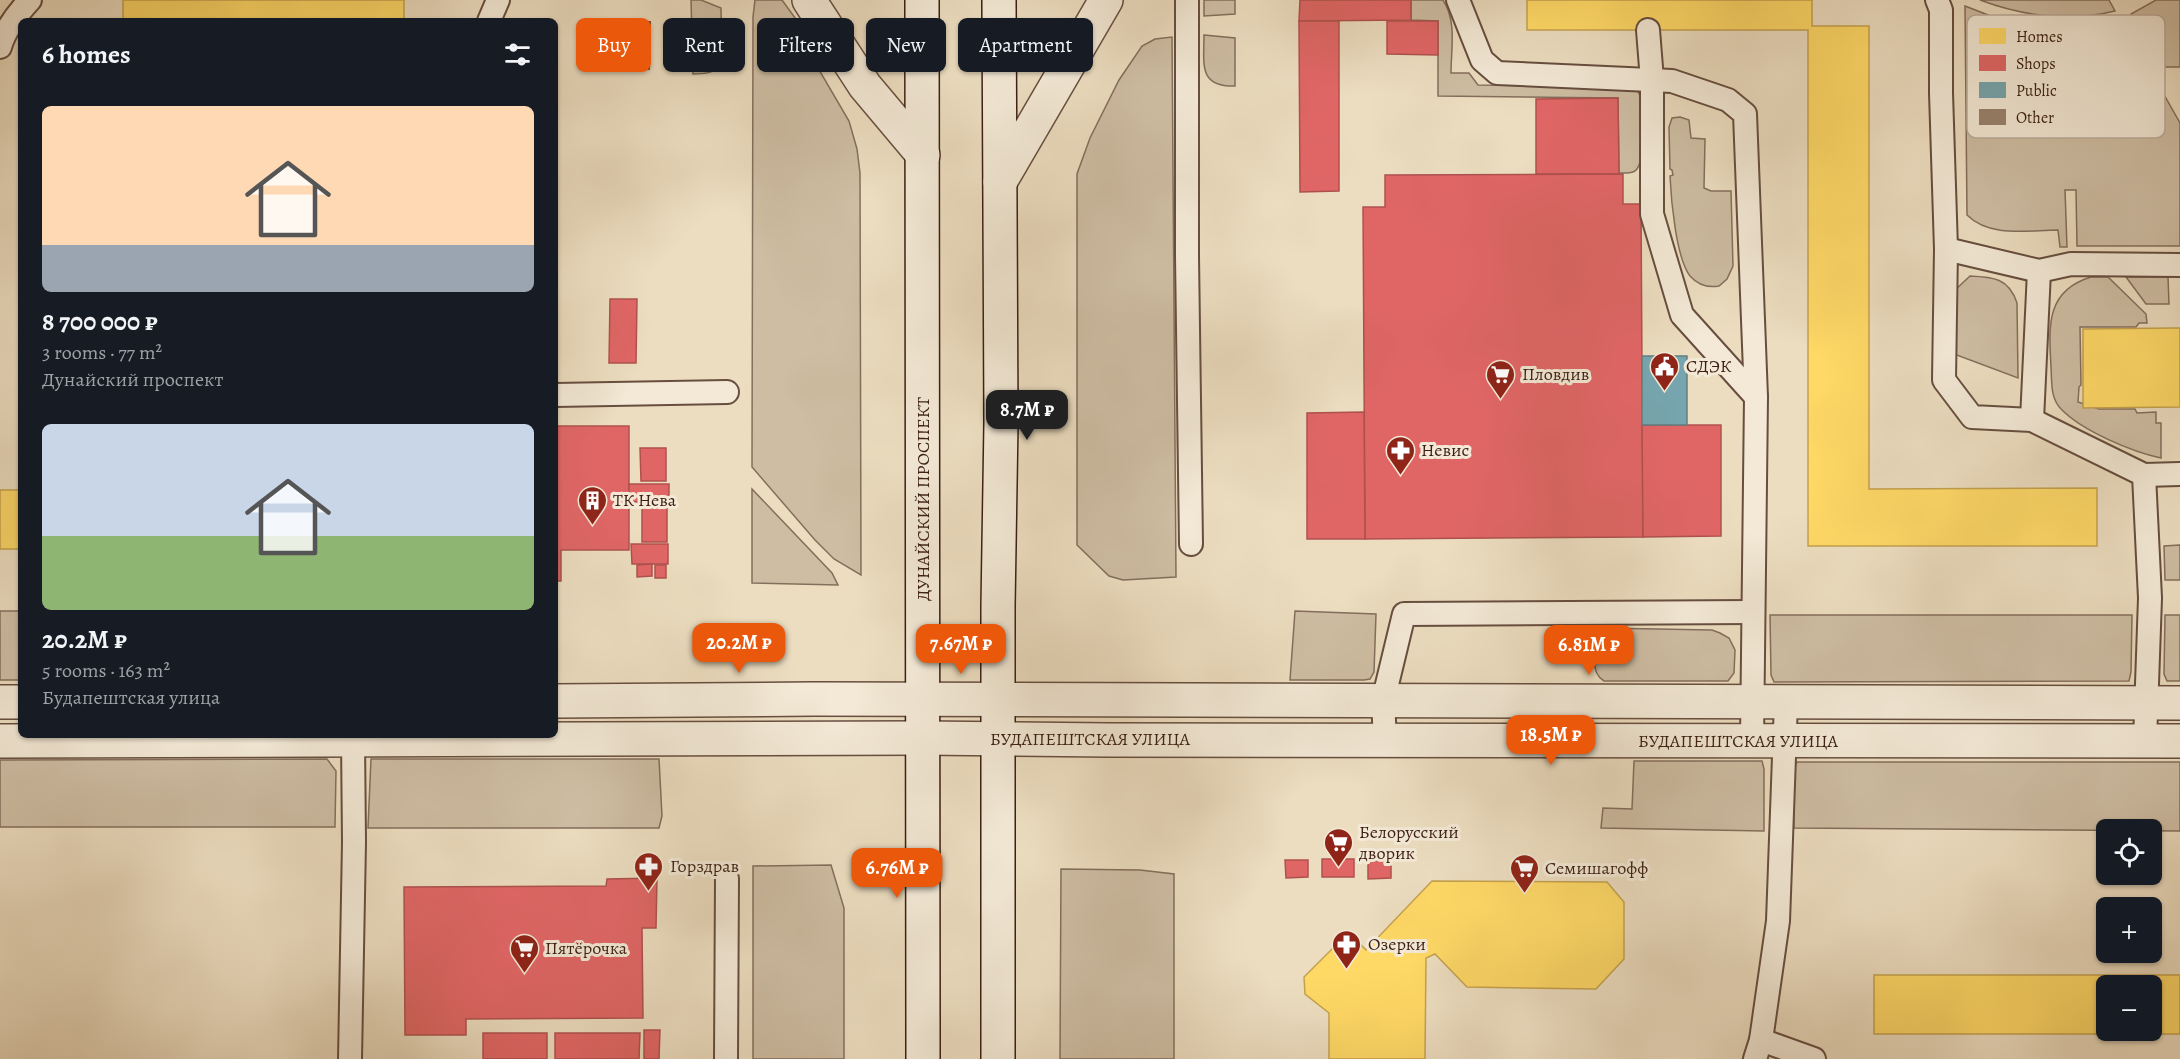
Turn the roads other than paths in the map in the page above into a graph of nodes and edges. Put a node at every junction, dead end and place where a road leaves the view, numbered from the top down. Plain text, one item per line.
1 (30, 0) edge
2 (498, 0) edge
3 (809, 0) edge
4 (922, 0) edge
5 (999, 0) edge
6 (1106, 0) edge
7 (1187, 0) edge
8 (1458, 0) edge
9 (1937, 0) edge
10 (490, 18) edge
11 (1648, 30) dead end
12 (0, 47) edge
13 (1652, 80) junction
14 (922, 155) junction
15 (1000, 182) junction
16 (1946, 249) junction
17 (2180, 264) edge
18 (2039, 271) junction
19 (727, 392) dead end
20 (558, 395) edge
21 (1756, 397) junction
22 (2032, 420) junction
23 (2180, 474) edge
24 (2144, 475) junction
25 (1191, 544) dead end
26 (1753, 612) junction
27 (923, 700) junction
28 (558, 701) edge
29 (998, 701) junction
30 (1383, 701) junction
31 (0, 702) edge
32 (18, 702) edge
33 (1752, 702) junction
34 (1786, 702) junction
35 (2147, 704) junction
36 (2180, 704) edge
37 (189, 738) edge
38 (923, 738) junction
39 (998, 739) junction
40 (353, 740) junction
41 (1385, 740) junction
42 (0, 741) edge
43 (1752, 741) junction
44 (1785, 741) junction
45 (2145, 741) junction
46 (2180, 741) edge
47 (727, 879) dead end
48 (1758, 1050) edge
49 (350, 1059) edge
50 (726, 1059) edge
51 (923, 1059) edge
52 (998, 1059) edge
53 (1814, 1059) edge

1 - 12 lane
2 - 10 lane
3 - 14 street
4 - 14 street, ДУНАЙСКИЙ ПРОСПЕКТ
5 - 15 street
6 - 15 street
7 - 25 lane
8 - 13 lane
9 - 16 lane
11 - 13 lane
13 - 21 lane
13 - 21 lane
14 - 27 street, ДУНАЙСКИЙ ПРОСПЕКТ
15 - 29 street
16 - 18 lane
16 - 22 lane
17 - 18 lane
18 - 22 lane
19 - 20 lane
21 - 26 lane
22 - 24 lane
23 - 24 lane
24 - 35 lane
26 - 30 lane
26 - 33 lane
27 - 28 street, БУДАПЕШТСКАЯ УЛИЦА
27 - 29 street, БУДАПЕШТСКАЯ УЛИЦА
27 - 38 street, ДУНАЙСКИЙ ПРОСПЕКТ
29 - 30 street, БУДАПЕШТСКАЯ УЛИЦА
29 - 39 street
30 - 33 street, БУДАПЕШТСКАЯ УЛИЦА
30 - 41 lane
31 - 32 street
33 - 34 street, БУДАПЕШТСКАЯ УЛИЦА
33 - 43 lane
34 - 35 street, БУДАПЕШТСКАЯ УЛИЦА
34 - 44 lane
35 - 36 street, БУДАПЕШТСКАЯ УЛИЦА
35 - 45 lane
37 - 40 street, БУДАПЕШТСКАЯ УЛИЦА
37 - 42 street, БУДАПЕШТСКАЯ УЛИЦА
38 - 39 street, БУДАПЕШТСКАЯ УЛИЦА
38 - 40 street, БУДАПЕШТСКАЯ УЛИЦА
38 - 51 street, ДУНАЙСКИЙ ПРОСПЕКТ
39 - 41 street, БУДАПЕШТСКАЯ УЛИЦА
39 - 52 street
40 - 49 lane
41 - 43 street, БУДАПЕШТСКАЯ УЛИЦА
43 - 44 street, БУДАПЕШТСКАЯ УЛИЦА
44 - 45 street, БУДАПЕШТСКАЯ УЛИЦА
44 - 48 lane
45 - 46 street, БУДАПЕШТСКАЯ УЛИЦА
47 - 50 lane
48 - 53 lane

